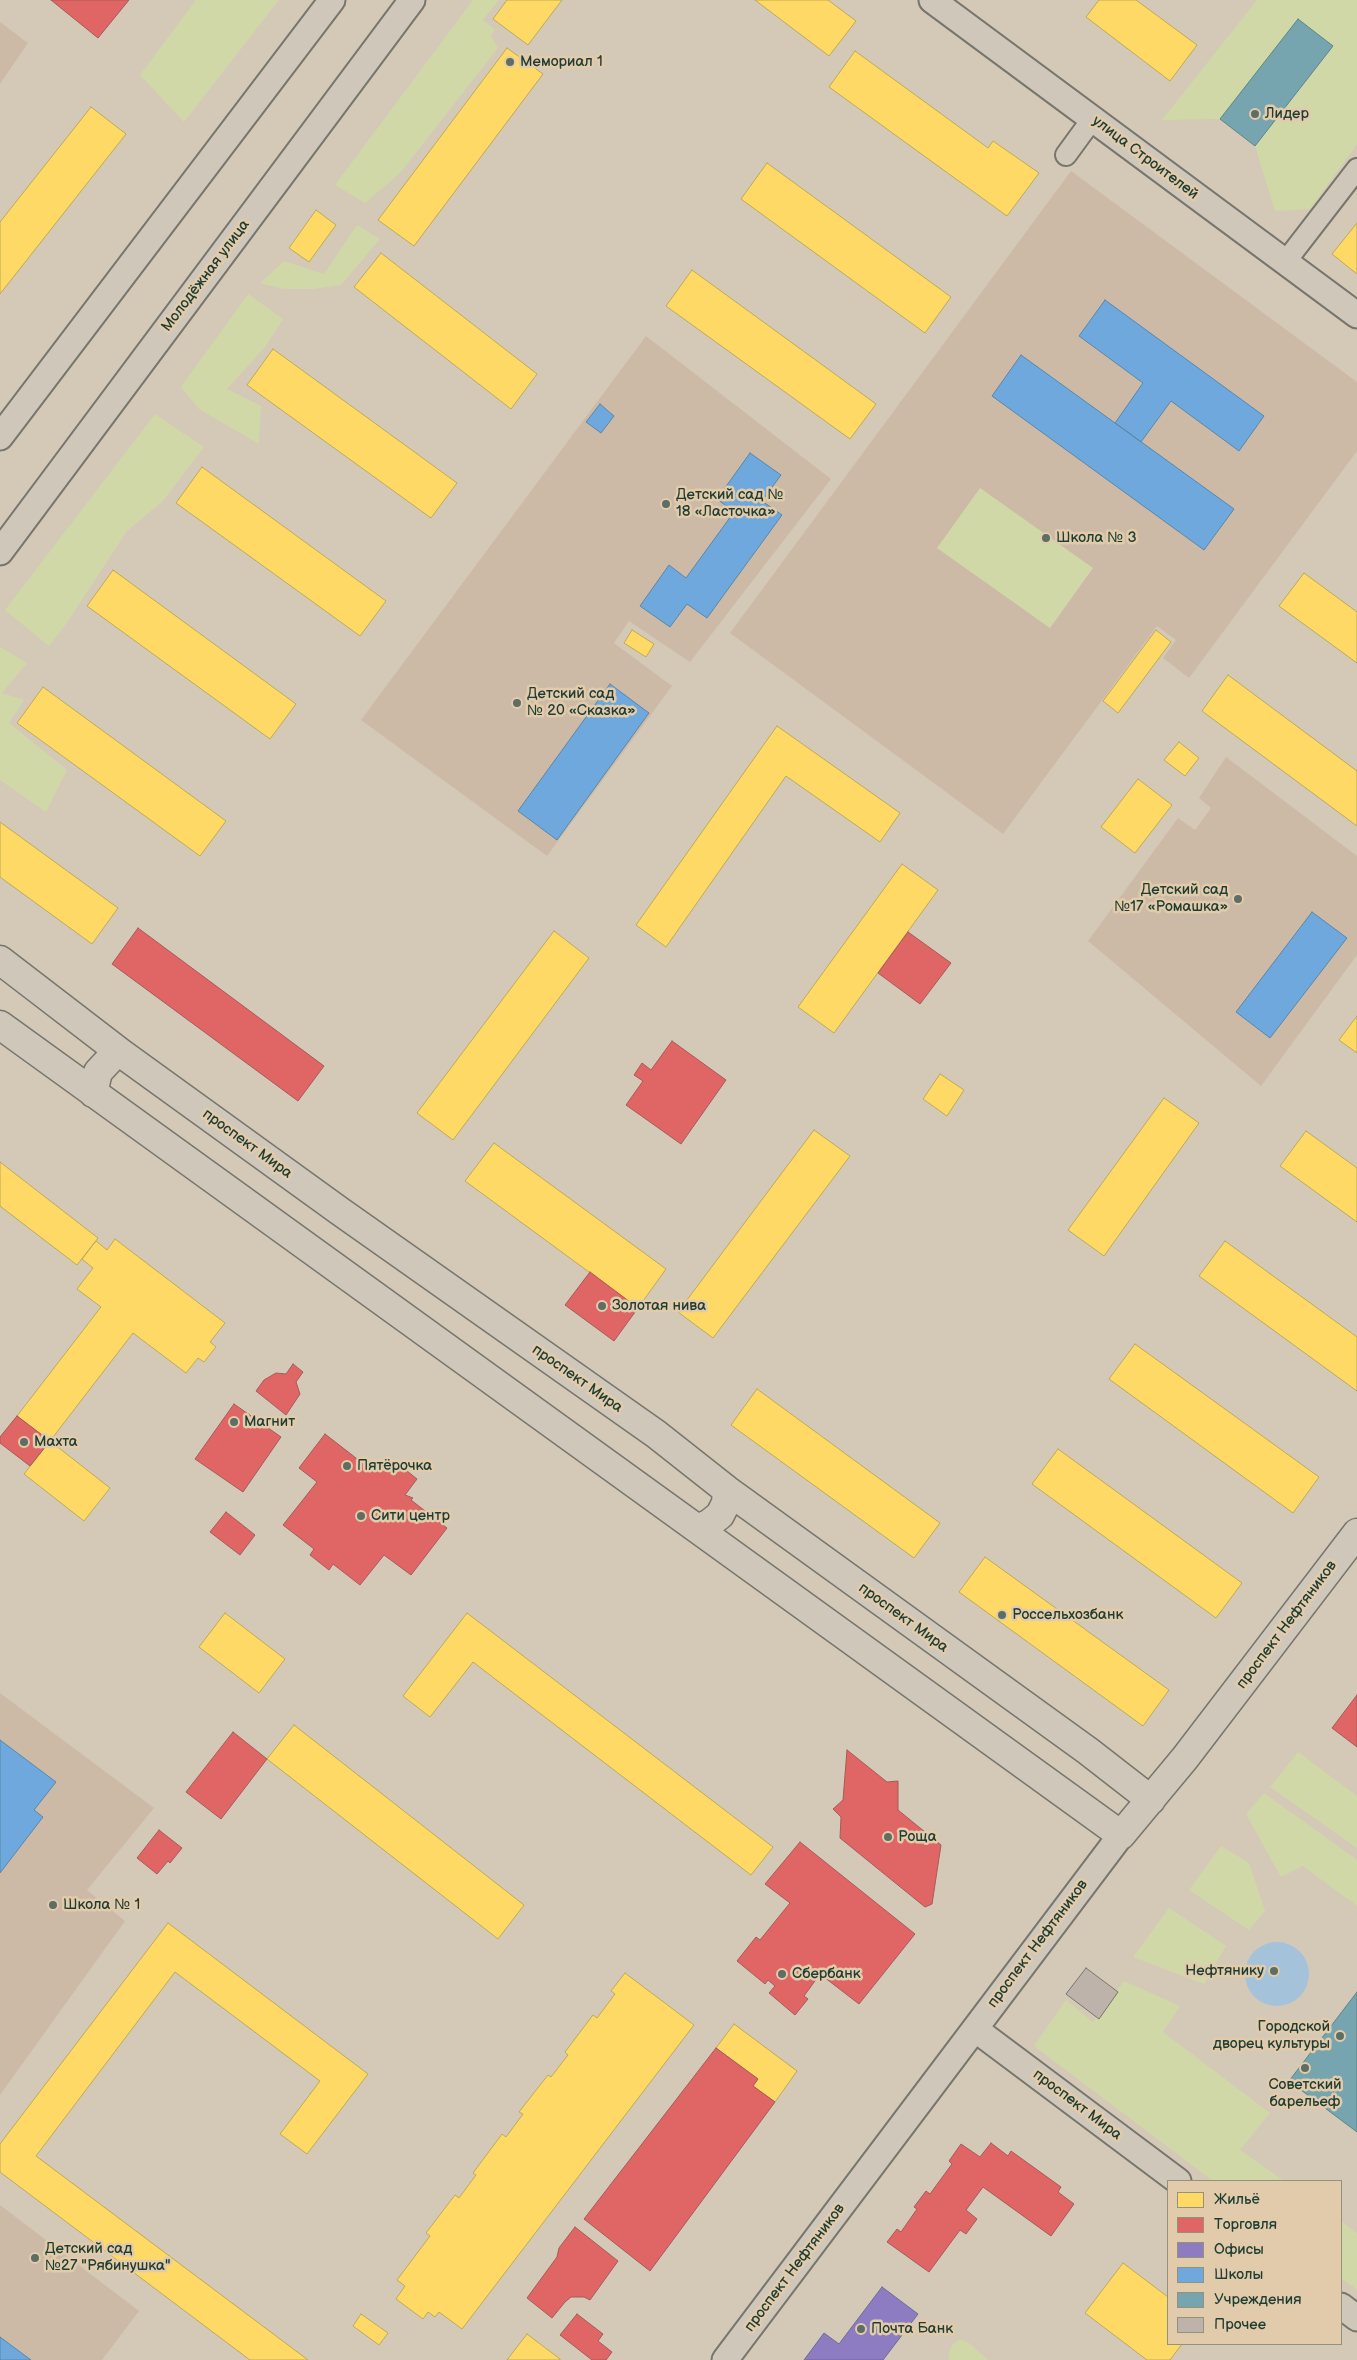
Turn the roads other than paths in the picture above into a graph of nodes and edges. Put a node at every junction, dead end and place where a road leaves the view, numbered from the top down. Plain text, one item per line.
1 (332, 0) edge
2 (412, 0) edge
3 (932, 0) edge
4 (1093, 118) junction
5 (1066, 155) dead end
6 (1357, 169) edge
7 (1286, 261) junction
8 (1357, 316) edge
9 (0, 438) edge
10 (0, 552) edge
11 (0, 960) edge
12 (0, 1025) edge
13 (121, 1053) junction
14 (93, 1093) junction
15 (727, 1490) junction
16 (698, 1529) junction
17 (1357, 1533) edge
18 (1152, 1800) junction
19 (1121, 1835) junction
20 (975, 2029) junction
21 (1177, 2180) edge
22 (1342, 2307) edge
23 (1357, 2318) edge
24 (726, 2360) edge

1 - 9 street
2 - 10 street, Молодёжная улица
3 - 4 street, улица Строителей
4 - 5 street
4 - 7 street, улица Строителей
6 - 7 street
7 - 8 street, улица Строителей
11 - 13 main road, проспект Мира
12 - 14 main road
13 - 14 main road
13 - 15 main road, проспект Мира
14 - 16 main road
15 - 16 main road
15 - 18 main road, проспект Мира
16 - 19 main road
17 - 18 main road, проспект Нефтяников
18 - 19 main road, проспект Нефтяников
19 - 20 street, проспект Нефтяников
20 - 21 street, проспект Мира
20 - 24 street, проспект Нефтяников
22 - 23 street

